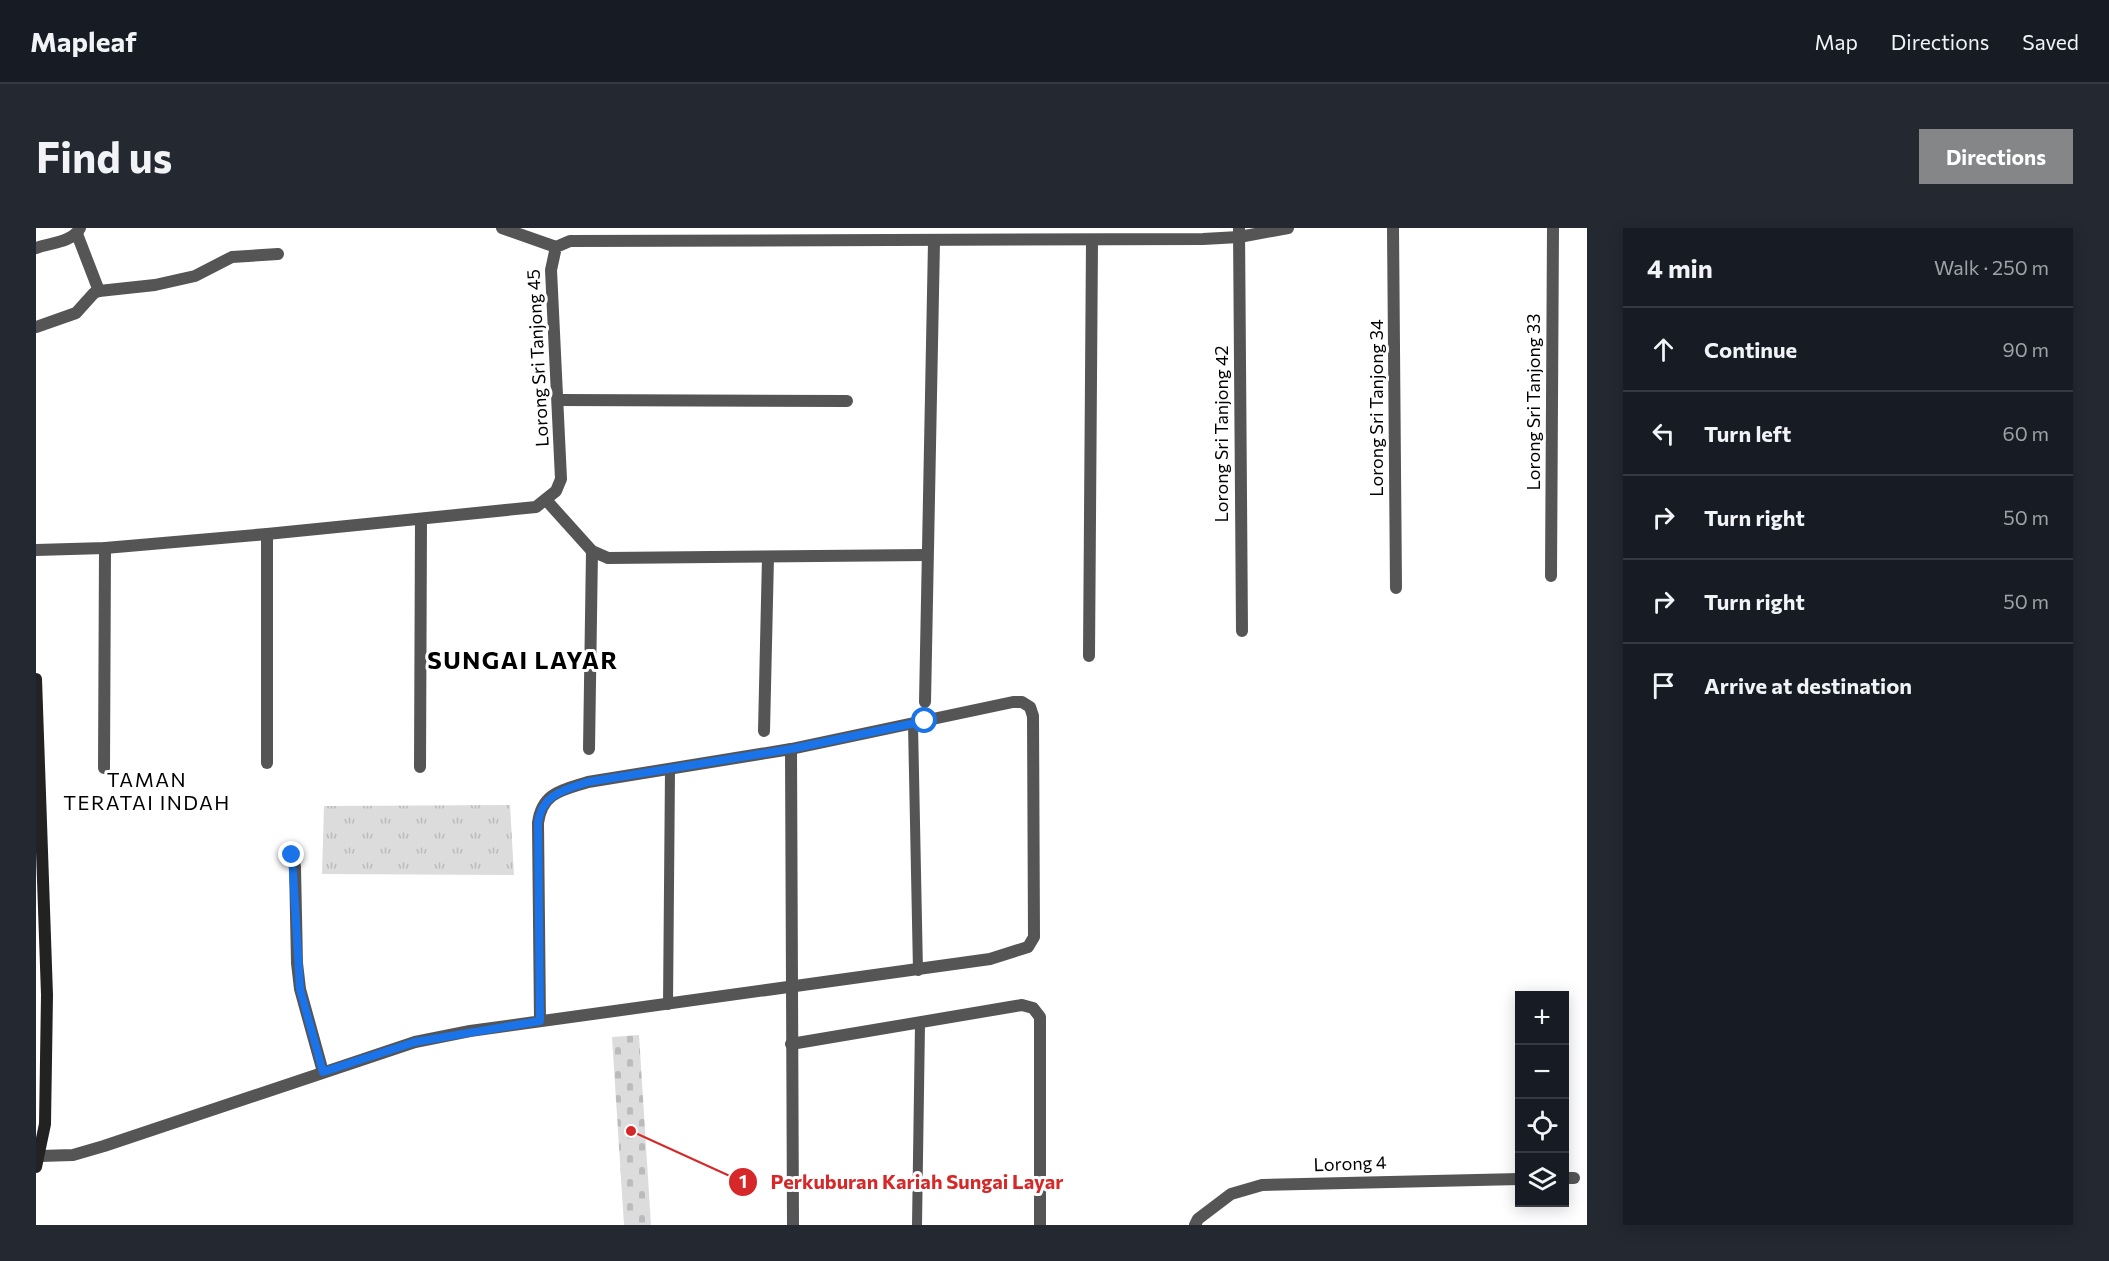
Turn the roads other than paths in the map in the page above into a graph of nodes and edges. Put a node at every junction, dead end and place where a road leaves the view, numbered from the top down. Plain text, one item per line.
1 (502, 228) edge
2 (1288, 228) edge
3 (1393, 228) edge
4 (1553, 228) edge
5 (79, 231) edge
6 (1239, 233) edge
7 (1092, 240) junction
8 (934, 242) junction
9 (556, 247) junction
10 (36, 248) edge
11 (278, 254) dead end
12 (99, 291) junction
13 (36, 327) edge
14 (558, 400) junction
15 (847, 401) dead end
16 (547, 501) junction
17 (421, 519) junction
18 (267, 534) junction
19 (105, 548) junction
20 (36, 550) edge
21 (592, 551) junction
22 (927, 555) junction
23 (768, 557) junction
24 (1551, 576) dead end
25 (1396, 588) dead end
26 (1242, 631) dead end
27 (1089, 656) dead end
28 (36, 679) edge
29 (925, 702) dead end
30 (913, 723) junction
31 (764, 731) dead end
32 (589, 749) dead end
33 (791, 749) junction
34 (267, 763) dead end
35 (104, 768) dead end
36 (420, 768) dead end
37 (670, 769) junction
38 (292, 855) dead end
39 (41, 956) edge
40 (918, 970) junction
41 (791, 987) junction
42 (668, 1005) junction
43 (540, 1021) junction
44 (920, 1024) junction
45 (791, 1044) junction
46 (41, 1059) edge
47 (323, 1072) junction
48 (38, 1161) edge
49 (1515, 1179) edge
50 (793, 1225) edge
51 (917, 1225) edge
52 (1040, 1225) edge
53 (1195, 1225) edge

1 - 9 street
2 - 6 street, Lorong Sri Tanjong 45
3 - 25 street, Lorong Sri Tanjong 34
4 - 24 street, Lorong Sri Tanjong 33
5 - 10 street
5 - 12 street
6 - 7 street, Lorong Sri Tanjong 45
6 - 26 street, Lorong Sri Tanjong 42
7 - 8 street, Lorong Sri Tanjong 45
7 - 27 street
8 - 9 street, Lorong Sri Tanjong 45
8 - 22 street
9 - 14 street, Lorong Sri Tanjong 45
11 - 12 street
12 - 13 street
14 - 15 street
14 - 16 street, Lorong Sri Tanjong 45
16 - 17 street
16 - 21 street
17 - 18 street
17 - 36 street
18 - 19 street
18 - 34 street
19 - 20 street
19 - 35 street
21 - 23 street
21 - 32 street
22 - 23 street
22 - 29 street
23 - 31 street
28 - 39 street
30 - 33 street
30 - 40 lane
30 - 40 street
33 - 37 street
33 - 41 street
37 - 42 lane
37 - 43 street
38 - 47 street
39 - 46 street
40 - 41 street
41 - 42 street
41 - 45 street
42 - 43 street
43 - 47 street
44 - 45 street
44 - 51 lane
44 - 52 street
45 - 50 street
46 - 48 street
47 - 48 street
49 - 53 street, Lorong 4

